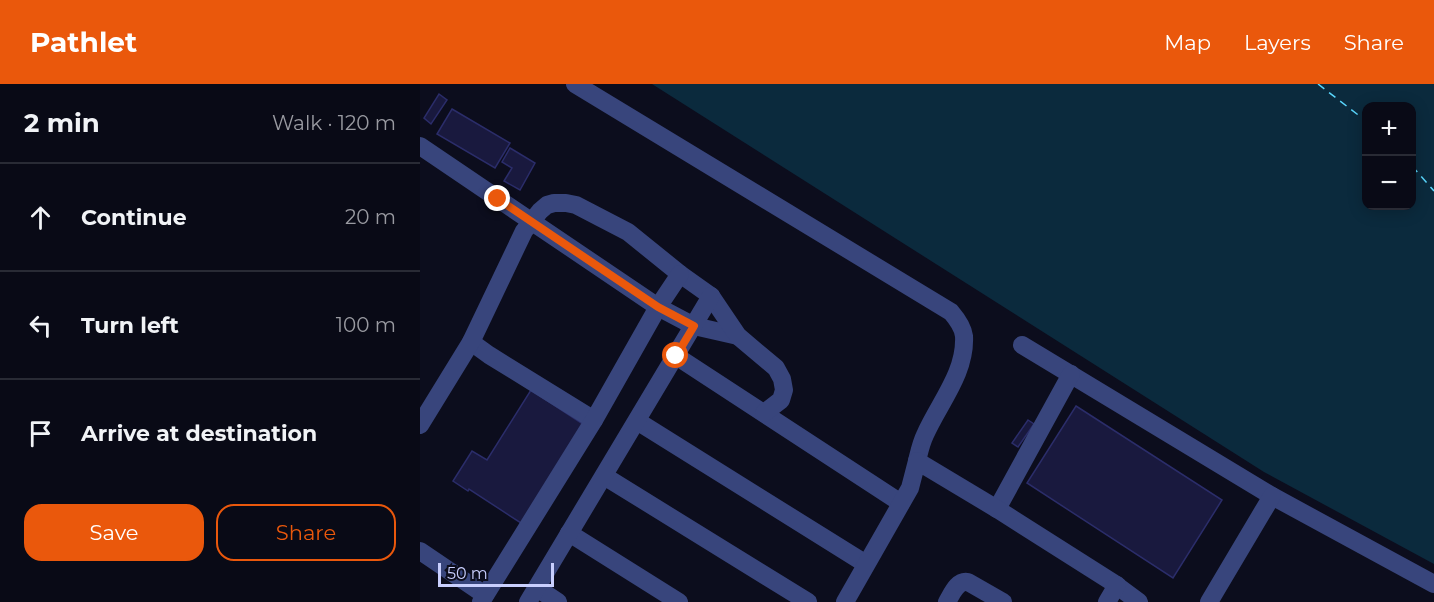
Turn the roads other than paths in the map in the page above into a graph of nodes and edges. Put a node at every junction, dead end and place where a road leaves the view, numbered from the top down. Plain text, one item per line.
1 (575, 84) edge
2 (420, 146) edge
3 (531, 221) junction
4 (681, 274) junction
5 (711, 296) junction
6 (658, 307) junction
7 (694, 326) junction
8 (738, 336) junction
9 (471, 342) junction
10 (1022, 345) dead end
11 (676, 356) junction
12 (1071, 374) junction
13 (764, 413) junction
14 (594, 420) junction
15 (637, 421) junction
16 (420, 425) edge
17 (917, 461) junction
18 (604, 476) junction
19 (1272, 496) junction
20 (901, 503) junction
21 (997, 509) junction
22 (570, 533) junction
23 (420, 551) edge
24 (866, 564) junction
25 (1434, 584) edge
26 (1117, 585) junction
27 (532, 595) edge
28 (483, 598) edge
29 (558, 602) edge
30 (679, 602) edge
31 (808, 602) edge
32 (845, 602) edge
33 (947, 602) edge
34 (1003, 602) edge
35 (1107, 602) edge
36 (1139, 602) edge
37 (1209, 602) edge

1 - 17 lane
2 - 3 lane
3 - 4 lane
3 - 6 lane
3 - 9 lane
4 - 5 lane
4 - 6 lane
5 - 7 lane
5 - 8 lane
6 - 7 lane
6 - 14 lane
7 - 8 lane
7 - 11 lane
8 - 13 lane
9 - 14 lane
9 - 16 lane
10 - 12 lane
11 - 13 lane
11 - 15 lane
12 - 19 lane
12 - 21 lane
13 - 20 lane
14 - 28 lane
15 - 18 lane
15 - 24 lane
17 - 20 lane
17 - 21 lane
18 - 22 lane
18 - 31 lane
19 - 25 lane
19 - 37 lane
20 - 24 lane
21 - 26 lane
22 - 27 lane
22 - 30 lane
23 - 28 lane
24 - 32 lane
26 - 35 lane
26 - 36 lane
27 - 29 lane
33 - 34 lane

